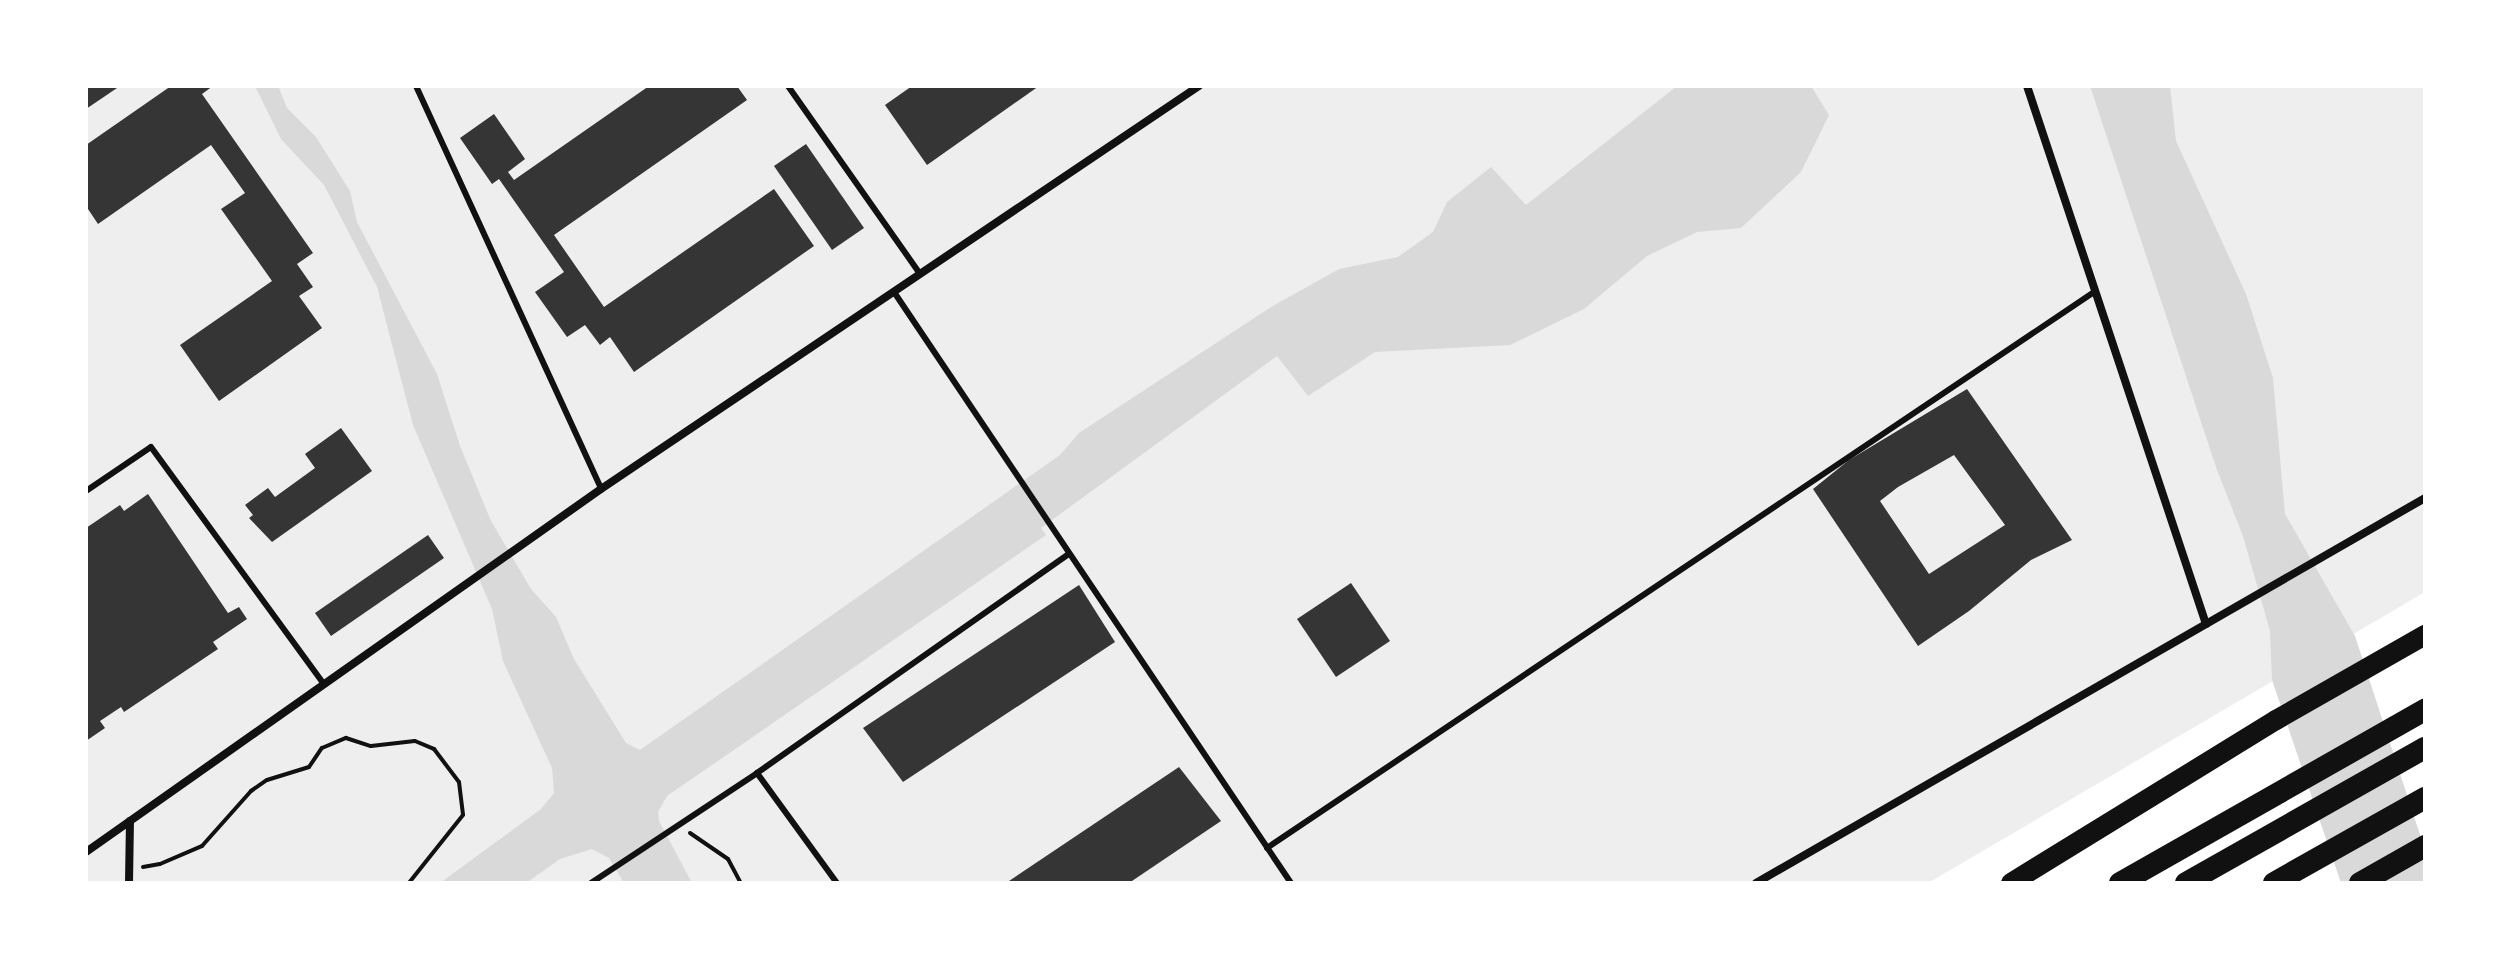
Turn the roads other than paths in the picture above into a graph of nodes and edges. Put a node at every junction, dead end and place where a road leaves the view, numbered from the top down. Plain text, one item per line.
1 (416, 86) edge
2 (788, 86) edge
3 (1199, 86) edge
4 (2027, 86) edge
5 (920, 274) junction
6 (894, 292) junction
7 (2094, 292) junction
8 (601, 489) junction
9 (86, 491) edge
10 (2425, 498) edge
11 (1069, 554) junction
12 (2206, 624) junction
13 (2425, 635) edge
14 (324, 684) junction
15 (2425, 710) edge
16 (2418, 752) edge
17 (757, 773) junction
18 (2425, 798) edge
19 (130, 821) junction
20 (2425, 846) edge
21 (1267, 848) junction
22 (86, 852) edge
23 (129, 883) edge
24 (591, 883) edge
25 (837, 883) edge
26 (1291, 883) edge
27 (1756, 883) edge
28 (2011, 883) edge
29 (2120, 883) edge
30 (2186, 883) edge
31 (2274, 883) edge
32 (2360, 883) edge

1 - 8 lane
2 - 5 lane
3 - 5 street
4 - 7 street
5 - 6 street
6 - 8 street
6 - 11 lane
7 - 12 street
7 - 21 lane
8 - 14 street
9 - 14 lane
10 - 12 street
11 - 17 lane
11 - 21 lane
12 - 27 street
13 - 28 main road
14 - 19 street
15 - 29 highway
16 - 30 highway
17 - 24 lane
17 - 25 lane
18 - 31 highway
19 - 22 street
19 - 23 street
20 - 32 highway
21 - 26 lane

